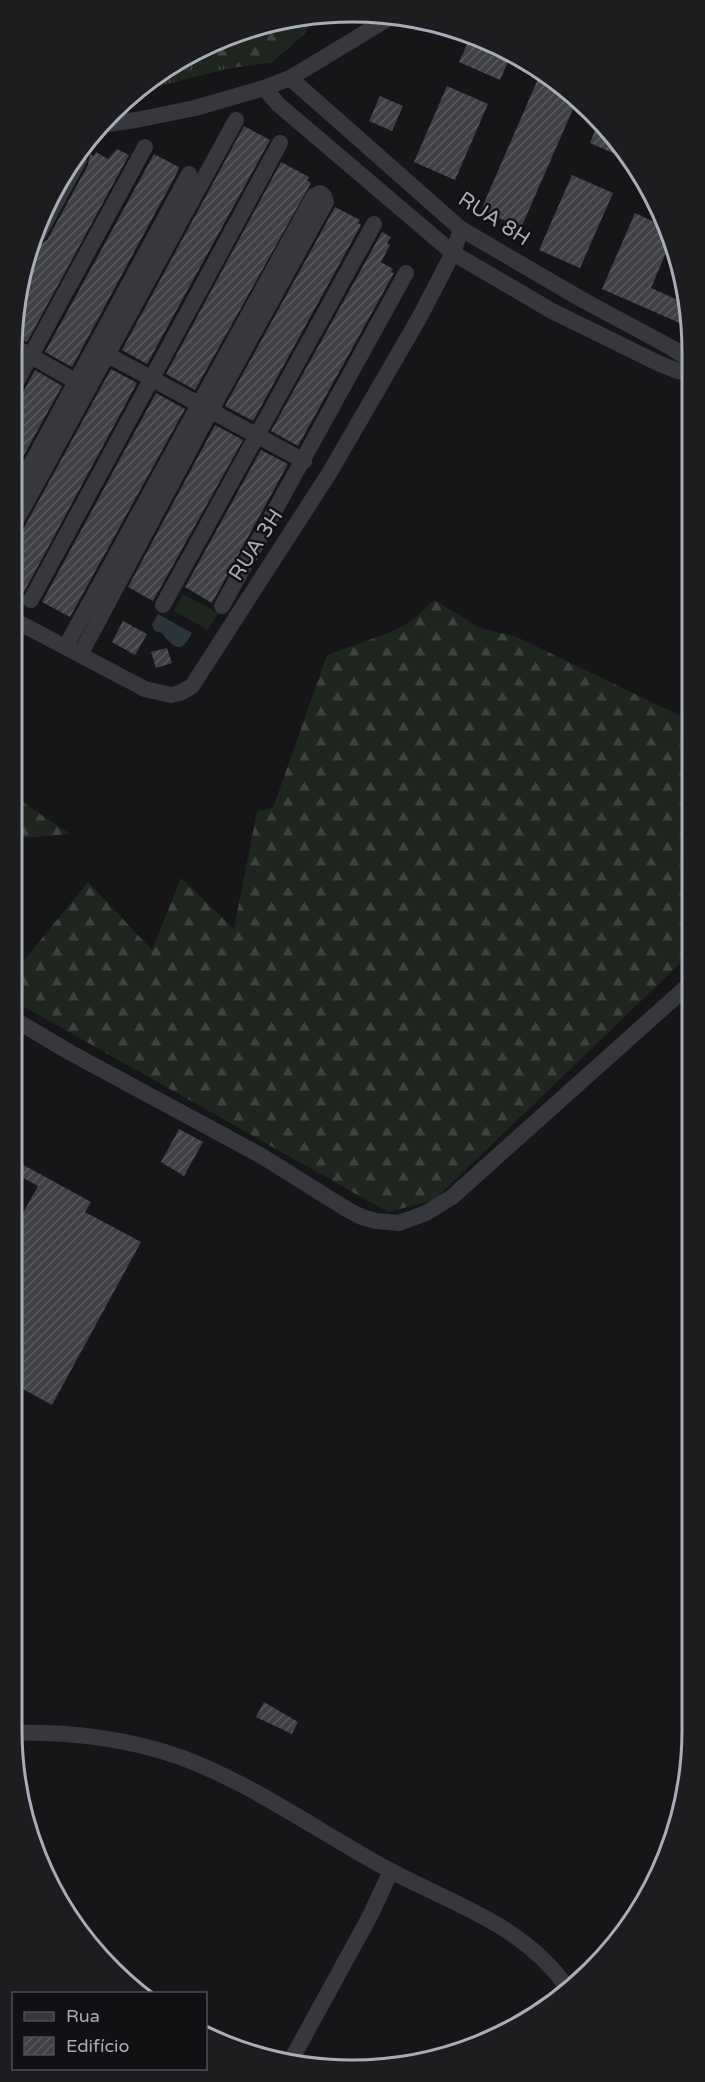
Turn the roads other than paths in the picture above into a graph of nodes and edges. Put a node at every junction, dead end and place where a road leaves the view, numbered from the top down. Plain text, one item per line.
1 (380, 24) edge
2 (290, 78) junction
3 (264, 88) junction
4 (236, 120) dead end
5 (116, 122) edge
6 (280, 143) dead end
7 (145, 147) dead end
8 (189, 174) dead end
9 (374, 224) dead end
10 (461, 229) junction
11 (453, 253) junction
12 (406, 273) dead end
13 (22, 351) edge
14 (108, 355) junction
15 (682, 355) edge
16 (30, 356) junction
17 (22, 371) edge
18 (682, 372) edge
19 (153, 379) junction
20 (76, 382) junction
21 (205, 407) junction
22 (258, 436) junction
23 (304, 461) junction
24 (22, 481) edge
25 (22, 510) edge
26 (31, 600) dead end
27 (163, 605) dead end
28 (222, 606) dead end
29 (22, 624) edge
30 (73, 651) junction
31 (682, 992) edge
32 (22, 1024) edge
33 (22, 1733) edge
34 (392, 1871) junction
35 (563, 1983) edge
36 (294, 2054) edge

1 - 2 street
2 - 3 street
2 - 10 street, RUA 8H
3 - 5 street
3 - 11 street
4 - 14 street
6 - 19 street
7 - 16 street
8 - 20 street
9 - 22 street
10 - 11 street, RUA 3H
10 - 15 street, RUA 8H
11 - 18 street
11 - 30 street, RUA 3H
12 - 23 street
13 - 16 street
14 - 19 street
14 - 25 street
16 - 17 street
16 - 20 street
19 - 21 street
19 - 26 street
20 - 24 street
21 - 21 street
21 - 22 street
21 - 30 street
22 - 23 street
22 - 27 street
23 - 28 street
29 - 30 street, RUA 3H
31 - 32 street
33 - 34 street
34 - 35 street
34 - 36 street

